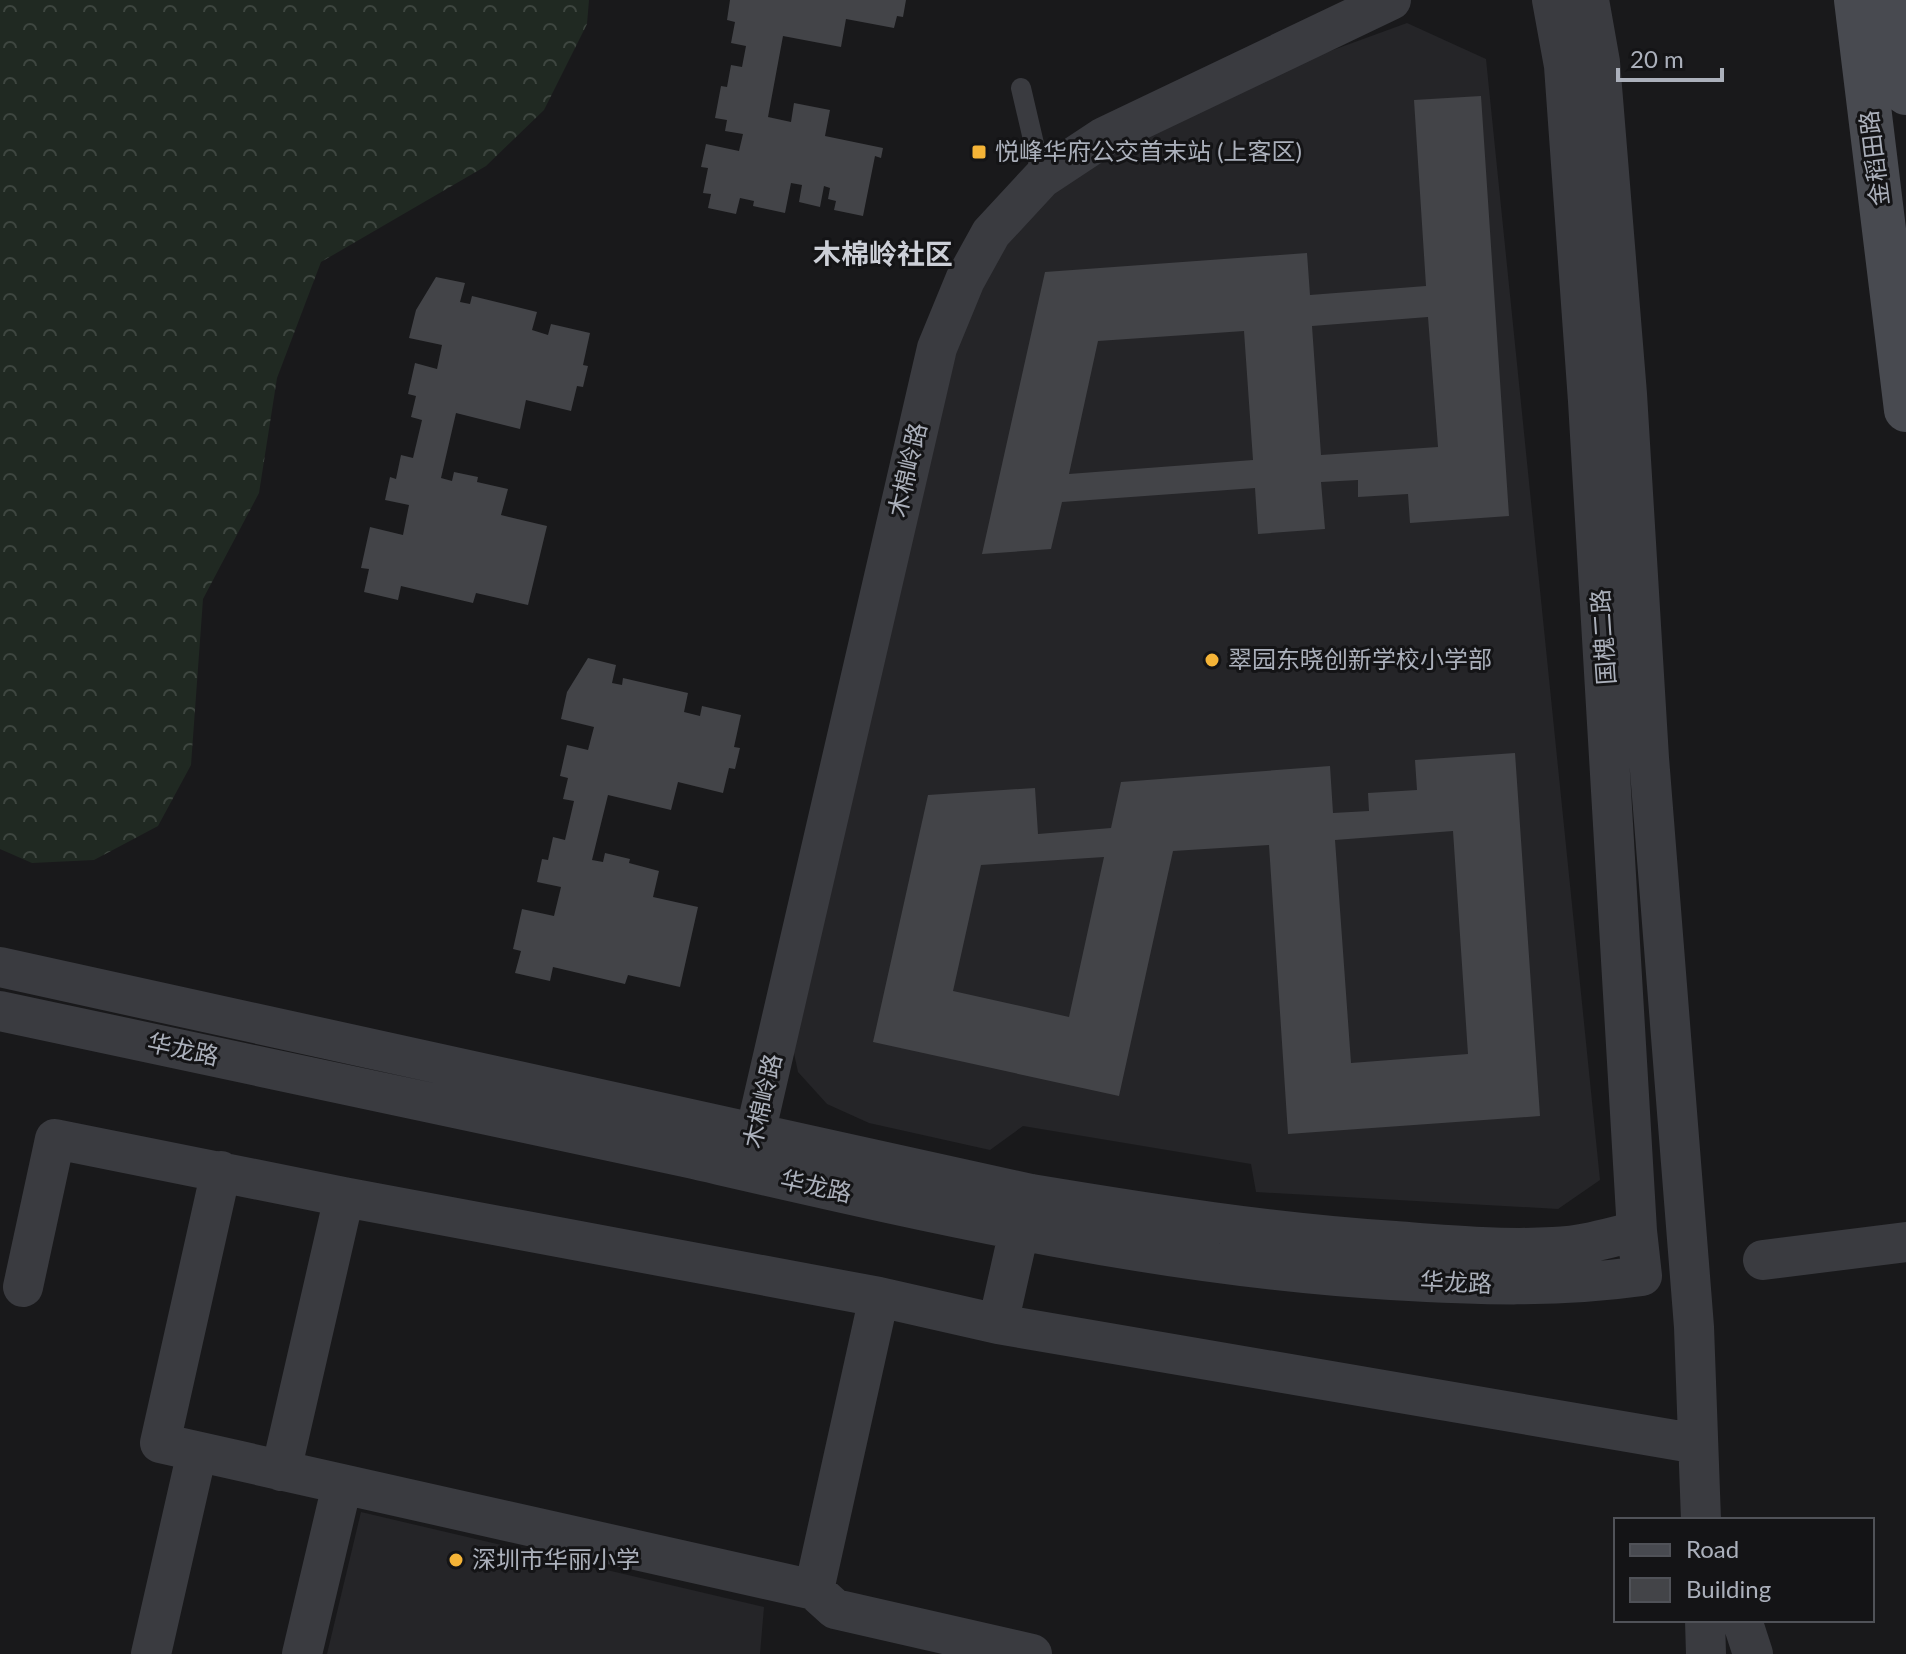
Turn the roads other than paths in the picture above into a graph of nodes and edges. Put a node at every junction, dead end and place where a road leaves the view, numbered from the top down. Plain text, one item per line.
1 (1391, 0) edge
2 (1552, 0) edge
3 (1589, 0) edge
4 (1856, 0) edge
5 (1895, 0) edge
6 (1021, 88) dead end
7 (1906, 93) edge
8 (1042, 178) junction
9 (1906, 410) edge
10 (1628, 715) junction
11 (0, 967) edge
12 (0, 1011) edge
13 (755, 1133) junction
14 (221, 1171) junction
15 (747, 1171) junction
16 (344, 1197) junction
17 (1019, 1231) junction
18 (1637, 1231) junction
19 (1906, 1242) edge
20 (1763, 1260) dead end
21 (1642, 1276) joint
22 (23, 1287) dead end
23 (879, 1297) junction
24 (998, 1324) junction
25 (1698, 1444) junction
26 (197, 1452) junction
27 (281, 1471) junction
28 (342, 1485) junction
29 (1701, 1518) edge
30 (1724, 1518) edge
31 (814, 1590) junction
32 (1705, 1622) edge
33 (1743, 1622) edge
34 (154, 1639) edge
35 (120, 1654) edge
36 (302, 1654) edge
37 (1032, 1654) edge
38 (1706, 1654) edge
39 (1753, 1654) edge

1 - 8 street, 木棉岭路
2 - 10 street, 国槐二路
3 - 10 street, 国槐二路
4 - 9 street, 金稻田路
5 - 7 street, 金稻田路
6 - 8 lane
8 - 13 street, 木棉岭路
10 - 18 street, 国槐二路
10 - 25 street
11 - 13 street, 华龙路
12 - 15 street, 华龙路
13 - 15 street, 木棉岭路
13 - 18 street, 华龙路
14 - 16 street
14 - 22 street
14 - 26 street
15 - 17 street, 华龙路
16 - 23 street
16 - 27 street
17 - 21 street, 华龙路
17 - 24 street
18 - 21 street, 国槐二路
19 - 20 street
23 - 24 street
23 - 31 street
24 - 25 street
25 - 29 street
25 - 30 street
26 - 27 street
26 - 34 street
27 - 28 street
28 - 31 street
28 - 36 street
31 - 37 street
32 - 38 street
33 - 39 street
34 - 35 street

